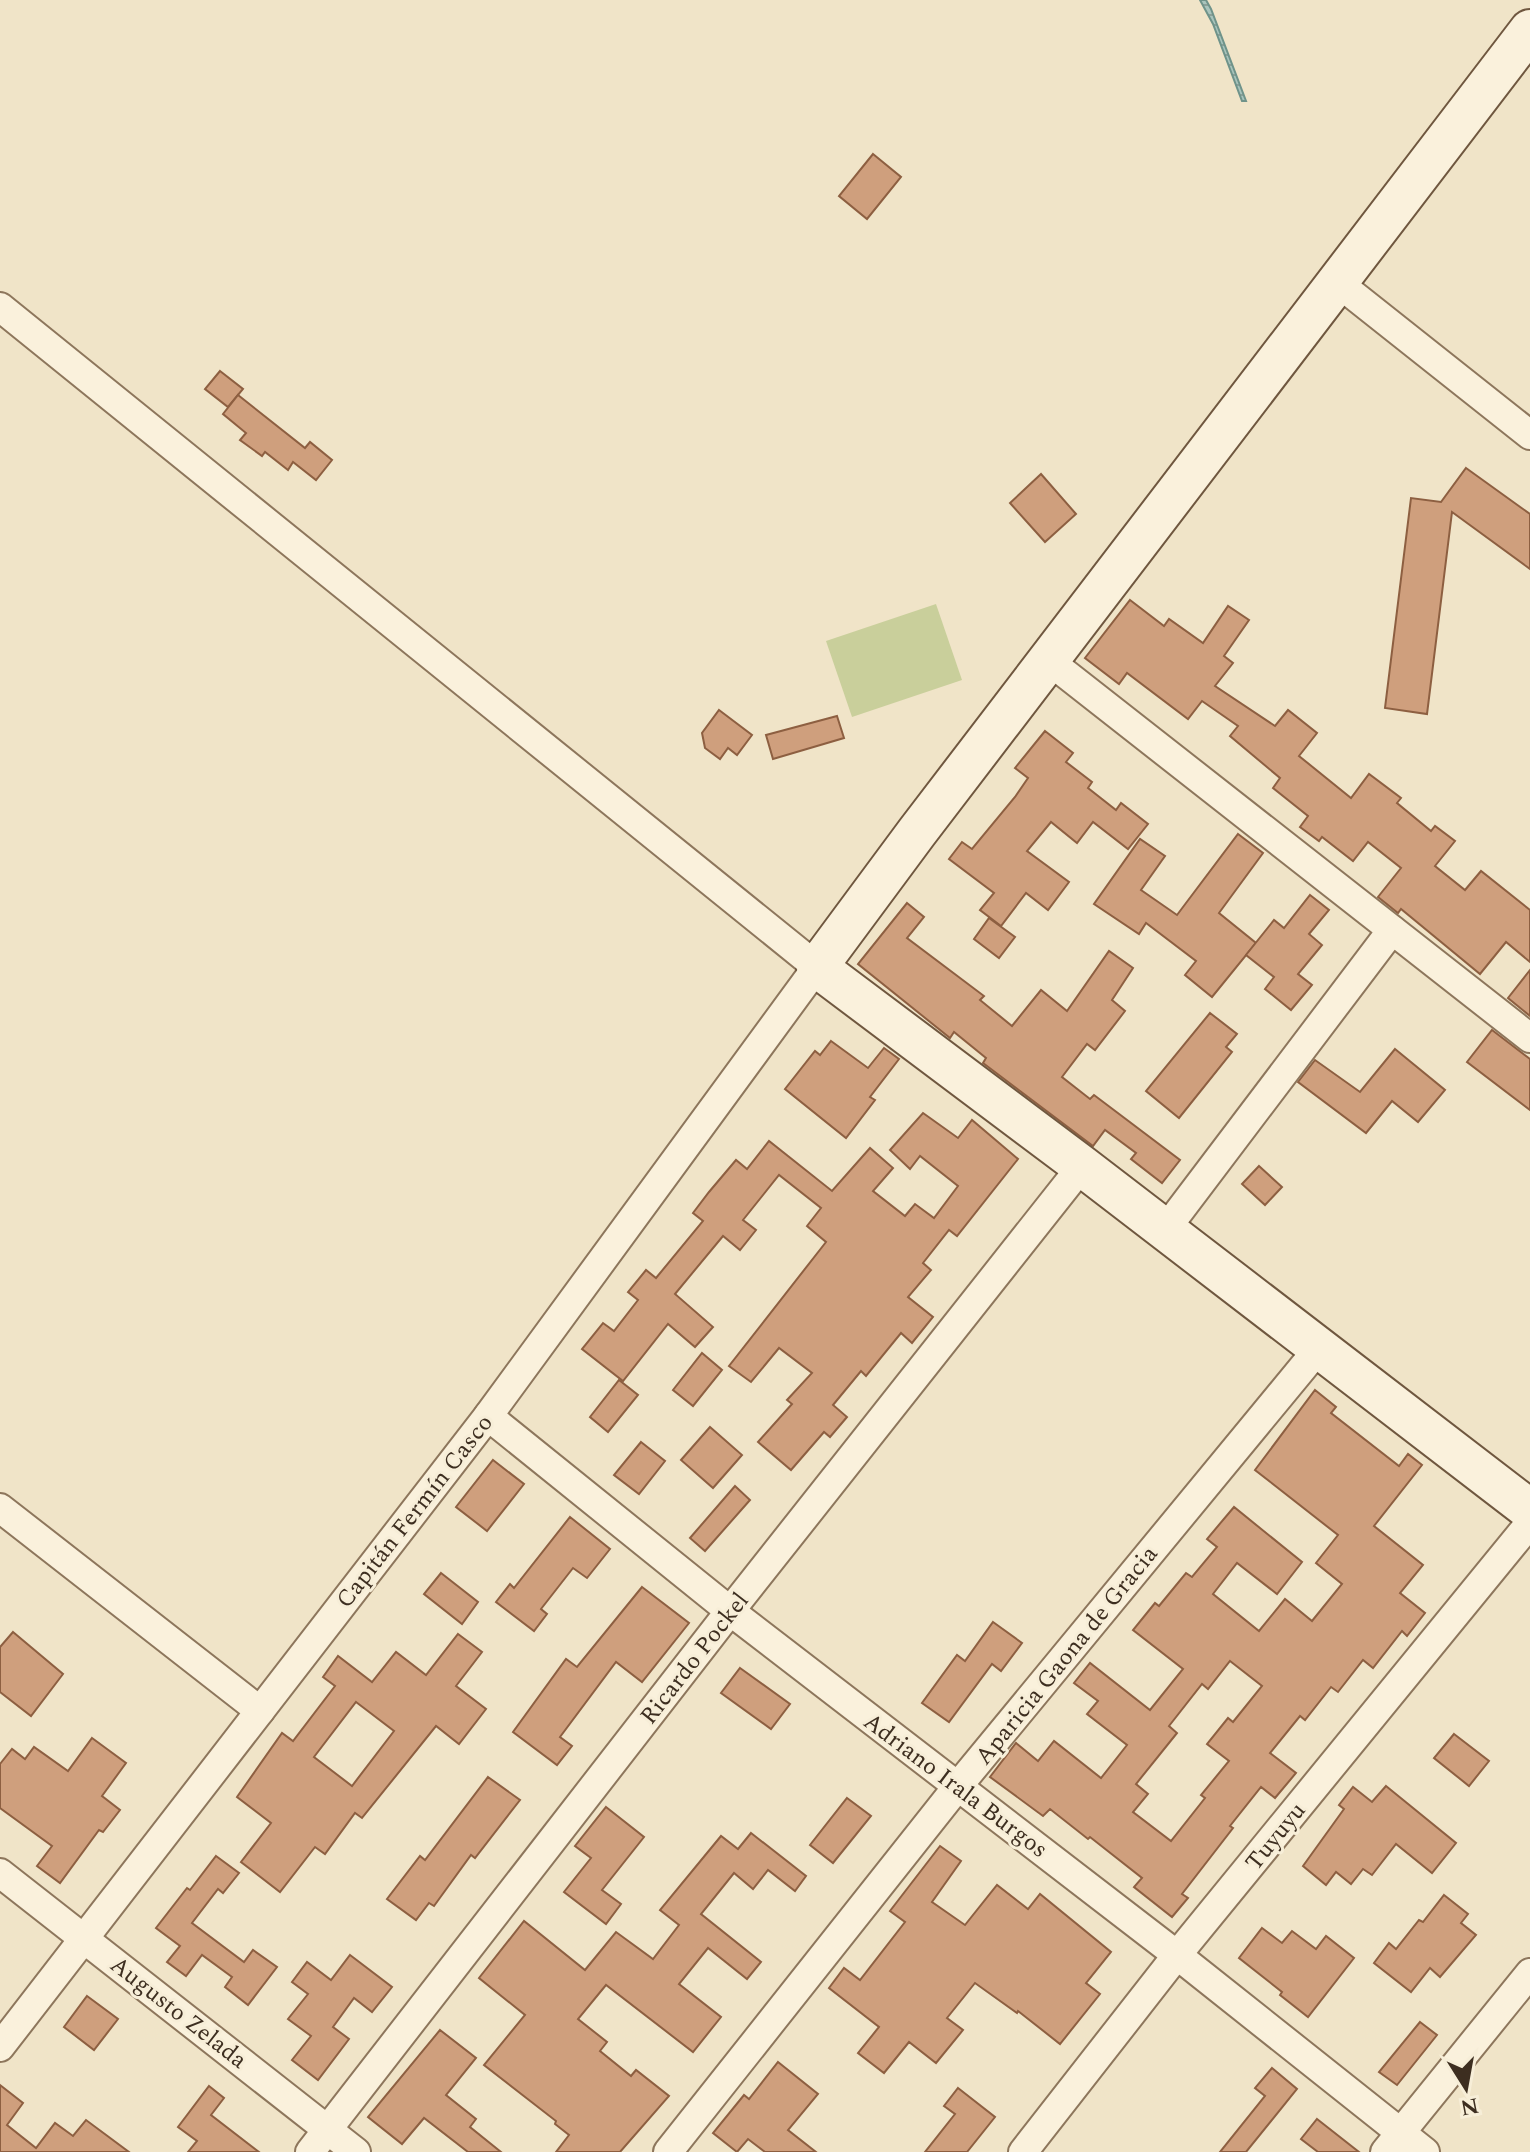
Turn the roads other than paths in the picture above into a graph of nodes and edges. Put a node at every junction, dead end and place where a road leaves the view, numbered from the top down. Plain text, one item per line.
1 (1530, 30) edge
2 (1337, 282) junction
3 (0, 307) edge
4 (1530, 435) edge
5 (1048, 660) junction
6 (1392, 930) junction
7 (817, 967) junction
8 (1530, 1038) edge
9 (1082, 1166) junction
10 (1165, 1230) junction
11 (1319, 1348) junction
12 (488, 1416) junction
13 (0, 1508) edge
14 (1530, 1510) edge
15 (1530, 1523) edge
16 (730, 1611) junction
17 (260, 1711) junction
18 (958, 1786) junction
19 (0, 1873) edge
20 (85, 1937) junction
21 (1177, 1955) junction
22 (1530, 1973) edge
23 (0, 2047) edge
24 (327, 2130) junction
25 (1393, 2142) edge
26 (310, 2152) edge
27 (356, 2152) edge
28 (668, 2152) edge
29 (1023, 2152) edge
30 (1425, 2152) edge

1 - 2 street
2 - 4 street
2 - 5 street
3 - 7 street
5 - 6 street
5 - 7 street
6 - 8 street
6 - 10 street
7 - 9 street
7 - 12 street, Capitán Fermín Casco
9 - 10 street
9 - 16 street, Ricardo Pockel
10 - 11 street
11 - 14 street
11 - 18 street, Aparicia Gaona de Gracia
12 - 16 street, Adriano Irala Burgos
12 - 17 street, Capitán Fermín Casco
13 - 17 street
15 - 21 street, Tuyuyu
16 - 18 street, Adriano Irala Burgos
16 - 24 street, Ricardo Pockel
17 - 20 street, Capitán Fermín Casco
18 - 21 street, Adriano Irala Burgos
18 - 28 street, Aparicia Gaona de Gracia
19 - 20 street, Augusto Zelada
20 - 23 street, Capitán Fermín Casco
20 - 24 street, Augusto Zelada
21 - 25 street, Adriano Irala Burgos
21 - 29 street, Tuyuyu
22 - 25 street
24 - 26 street, Ricardo Pockel
24 - 27 street, Augusto Zelada
25 - 30 street, Adriano Irala Burgos

